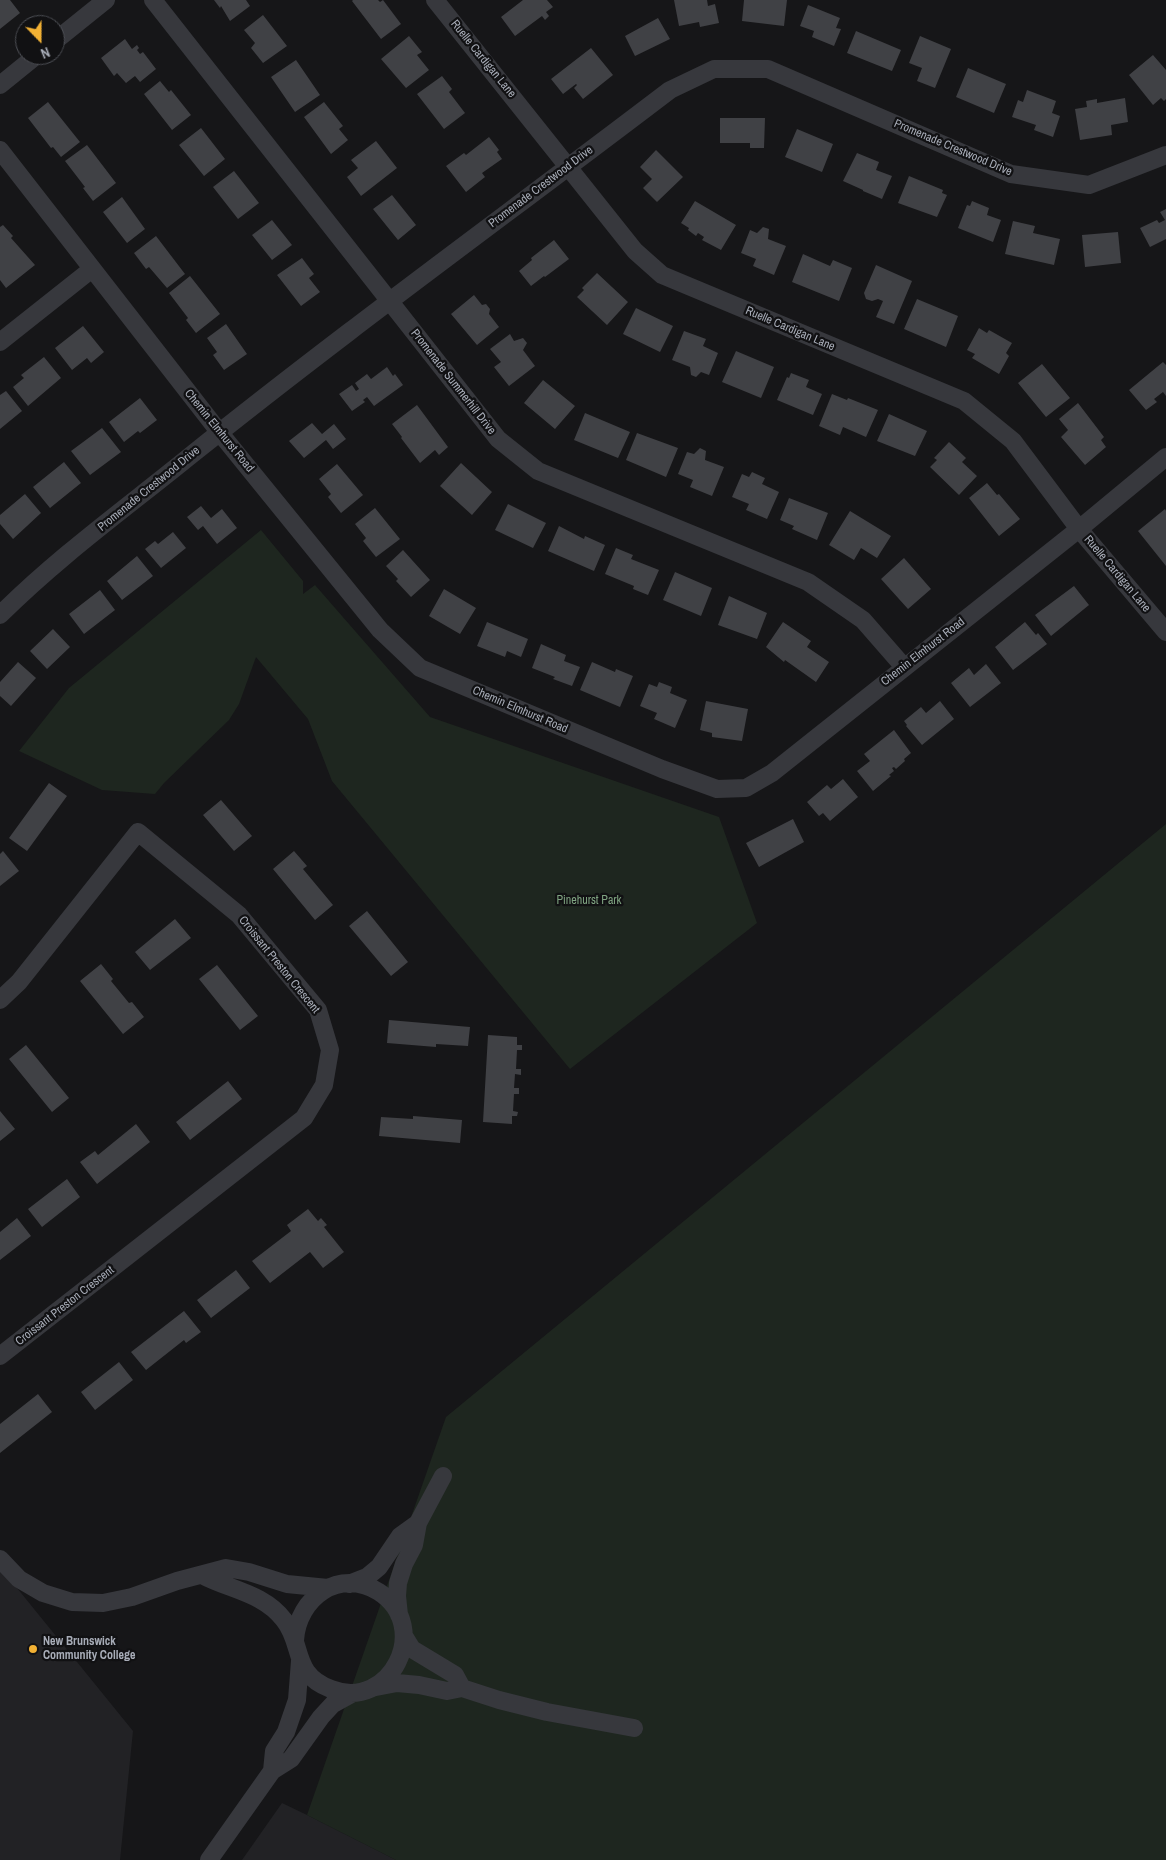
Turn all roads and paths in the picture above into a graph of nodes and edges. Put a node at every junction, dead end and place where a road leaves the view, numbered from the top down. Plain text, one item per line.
1 (106, 0) edge
2 (154, 0) edge
3 (441, 2) edge
4 (65, 32) edge
5 (25, 65) edge
6 (0, 85) edge
7 (0, 150) edge
8 (1166, 154) edge
9 (569, 167) junction
10 (92, 269) junction
11 (390, 300) junction
12 (0, 342) edge
13 (220, 432) junction
14 (1166, 457) edge
15 (1079, 529) junction
16 (0, 616) edge
17 (1166, 632) edge
18 (904, 667) junction
19 (0, 1000) edge
20 (0, 1356) edge
21 (443, 1476) dead end
22 (418, 1523) junction
23 (0, 1559) edge
24 (202, 1575) junction
25 (349, 1584) junction
26 (328, 1588) junction
27 (399, 1616) junction
28 (404, 1636) junction
29 (295, 1640) junction
30 (300, 1661) junction
31 (373, 1687) junction
32 (462, 1688) junction
33 (353, 1693) junction
34 (634, 1728) dead end
35 (272, 1770) junction
36 (209, 1860) edge

1 - 4 street
2 - 11 street, Promenade Summerhill Drive
3 - 9 street, Ruelle Cardigan Lane
5 - 6 street
7 - 10 street, Chemin Elmhurst Road
8 - 9 street, Promenade Crestwood Drive
9 - 11 street, Promenade Crestwood Drive
9 - 15 street, Ruelle Cardigan Lane
10 - 12 street
10 - 13 street, Chemin Elmhurst Road
11 - 13 street, Promenade Crestwood Drive
11 - 18 street, Promenade Summerhill Drive
13 - 16 street, Promenade Crestwood Drive
13 - 18 street, Chemin Elmhurst Road
14 - 15 street, Chemin Elmhurst Road
15 - 17 street, Ruelle Cardigan Lane
15 - 18 street, Chemin Elmhurst Road
19 - 20 street, Croissant Preston Crescent
21 - 22 street
22 - 25 street
22 - 27 street
23 - 24 street
24 - 26 street
24 - 29 street
25 - 26 street
25 - 27 street
26 - 29 street
27 - 28 street
28 - 31 street
28 - 32 street
29 - 30 street
30 - 33 street
30 - 35 street
31 - 32 street
31 - 33 street
32 - 34 street
33 - 35 street
35 - 36 street

